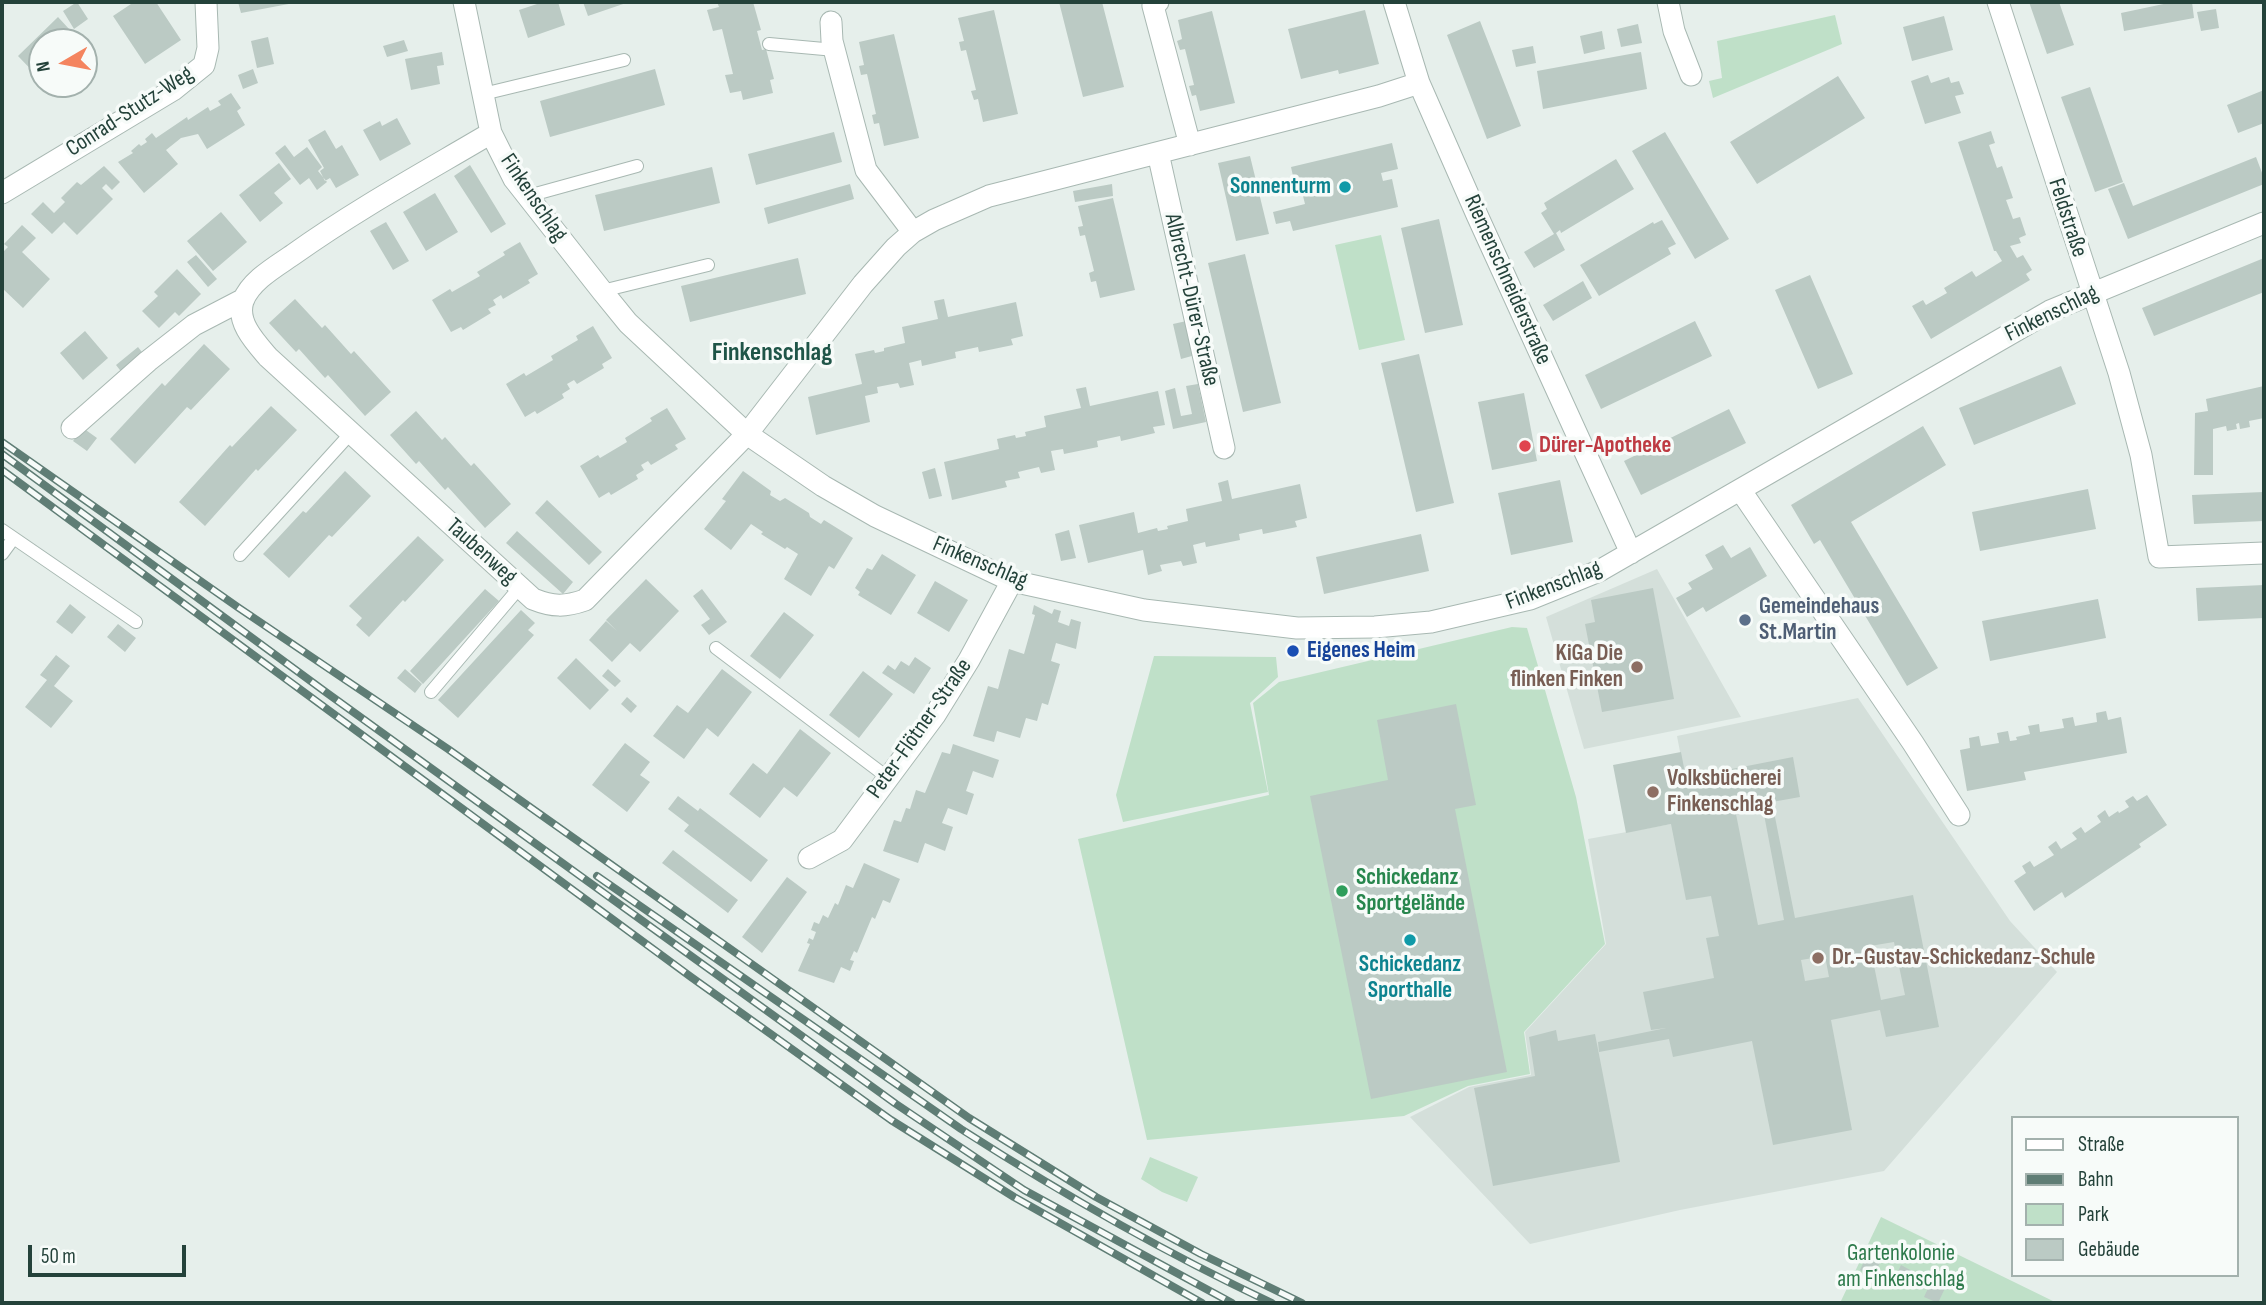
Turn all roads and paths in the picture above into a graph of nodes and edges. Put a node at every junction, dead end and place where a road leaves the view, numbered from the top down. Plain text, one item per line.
1 (206, 2) edge
2 (464, 2) edge
3 (1158, 2) edge
4 (1394, 2) edge
5 (1668, 2) edge
6 (1998, 2) edge
7 (831, 22) dead end
8 (769, 44) dead end
9 (835, 50) junction
10 (624, 60) dead end
11 (1691, 75) dead end
12 (1419, 83) junction
13 (483, 94) junction
14 (491, 133) junction
15 (1190, 145) junction
16 (1158, 153) junction
17 (637, 166) dead end
18 (2, 193) edge
19 (528, 196) junction
20 (2264, 223) edge
21 (913, 232) junction
22 (708, 265) dead end
23 (602, 291) junction
24 (2091, 293) junction
25 (244, 299) junction
26 (72, 428) dead end
27 (351, 433) junction
28 (747, 434) junction
29 (1224, 447) dead end
30 (1741, 491) junction
31 (2, 530) edge
32 (13, 539) junction
33 (1632, 553) junction
34 (2264, 553) edge
35 (2, 554) edge
36 (240, 555) dead end
37 (1012, 581) junction
38 (520, 587) junction
39 (136, 622) dead end
40 (716, 648) dead end
41 (431, 692) dead end
42 (887, 777) junction
43 (1959, 815) dead end
44 (809, 858) dead end

1 - 18 street, Conrad-Stutz-Weg
2 - 13 street, Finkenschlag
3 - 15 street
4 - 12 street, Riemenschneiderstraße
5 - 11 street
6 - 24 street, Feldstraße
7 - 9 street
8 - 9 lane
9 - 21 street
10 - 13 lane
12 - 15 street
12 - 33 street, Riemenschneiderstraße
13 - 14 street, Finkenschlag
14 - 19 street, Finkenschlag
14 - 25 street
15 - 16 street
16 - 21 street
16 - 29 street, Albrecht-Dürer-Straße
17 - 19 lane
19 - 23 street, Finkenschlag
20 - 24 street, Finkenschlag
21 - 28 street
22 - 23 lane
23 - 28 street, Finkenschlag
24 - 30 street, Finkenschlag
24 - 34 street, Feldstraße
25 - 26 street
25 - 27 street, Taubenweg
27 - 36 lane
27 - 38 street, Taubenweg
28 - 37 street, Finkenschlag
28 - 38 street, Taubenweg
30 - 33 street, Finkenschlag
30 - 43 street
31 - 32 lane
32 - 35 lane
32 - 39 lane
33 - 37 street, Finkenschlag
37 - 42 street, Peter-Flötner-Straße
38 - 41 lane
40 - 42 lane
42 - 44 street, Peter-Flötner-Straße

